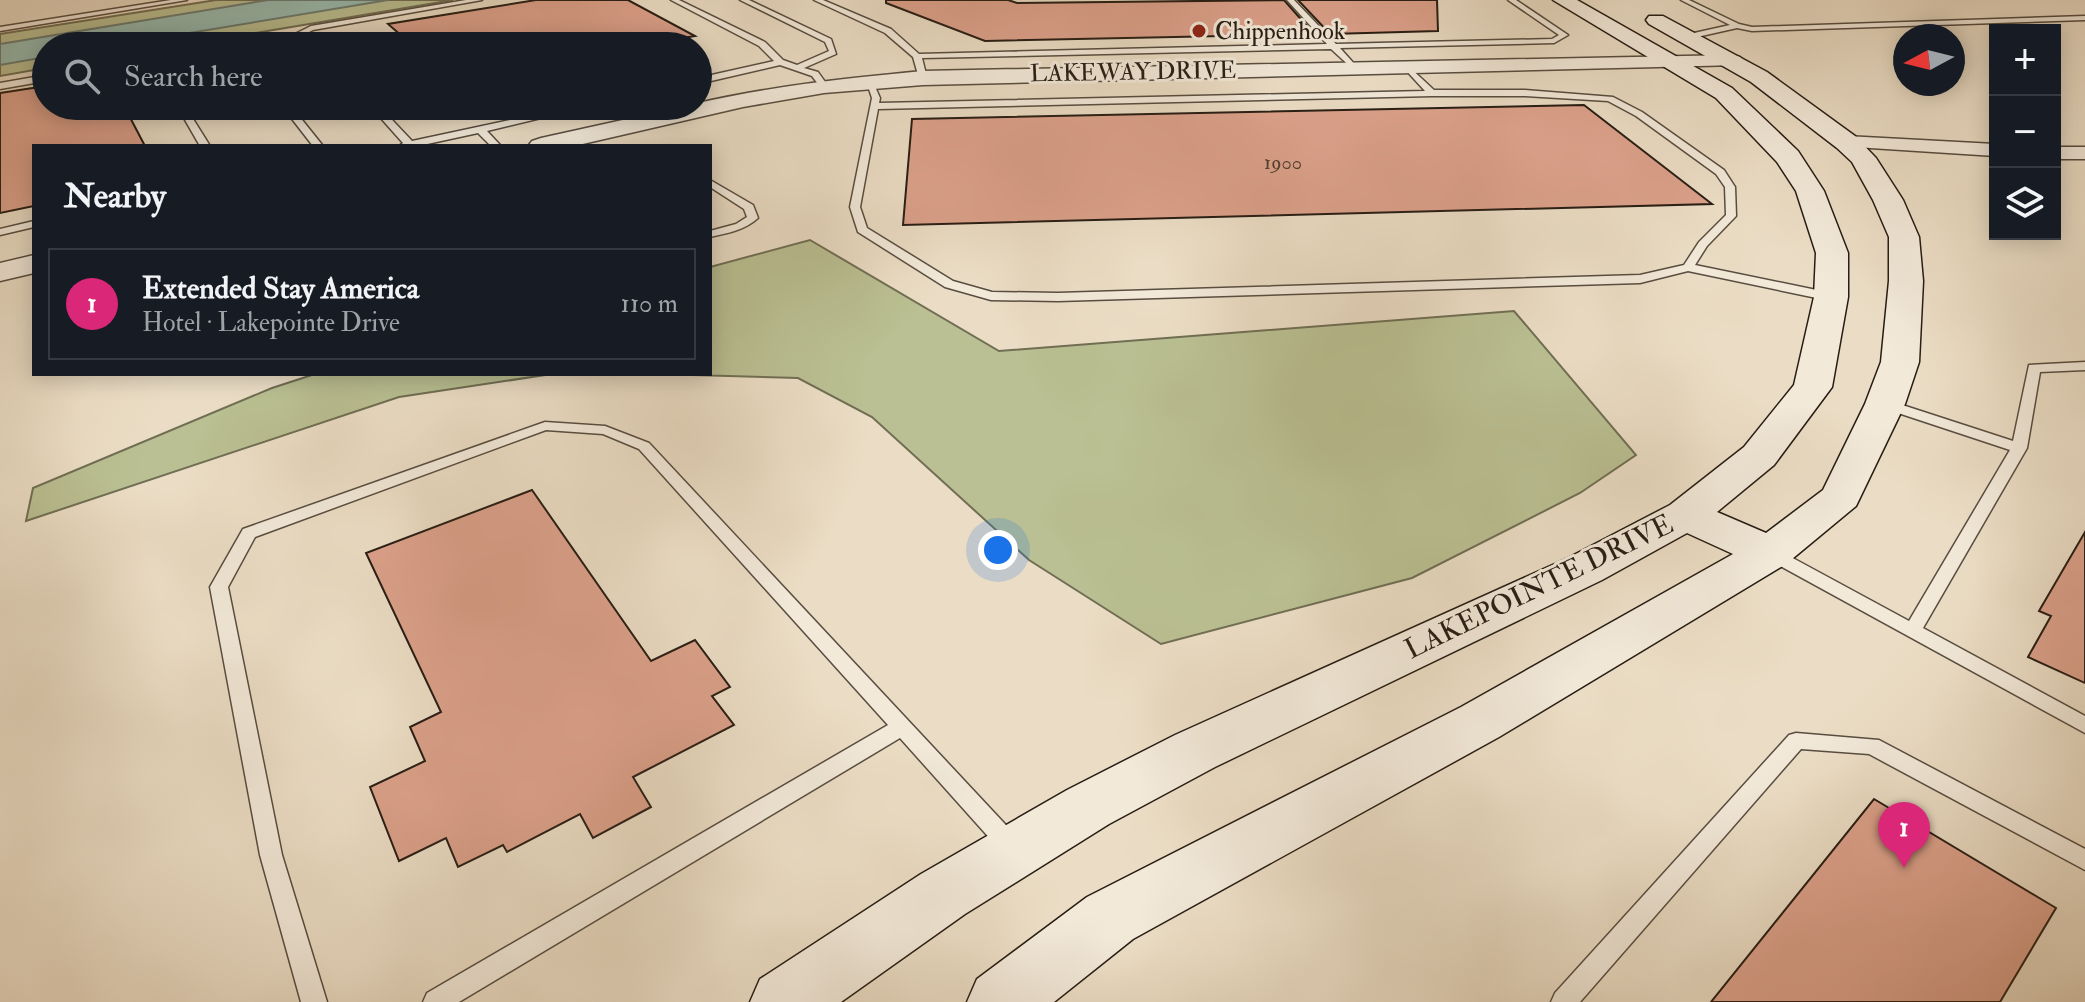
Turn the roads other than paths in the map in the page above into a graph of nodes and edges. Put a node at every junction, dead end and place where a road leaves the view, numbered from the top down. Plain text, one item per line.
1 (184, 0) edge
2 (479, 0) edge
3 (674, 0) edge
4 (743, 0) edge
5 (817, 0) edge
6 (1290, 0) edge
7 (1511, 0) edge
8 (1563, 0) edge
9 (1684, 0) edge
10 (1640, 12) dead end
11 (2085, 18) edge
12 (1737, 26) junction
13 (0, 29) edge
14 (303, 32) edge
15 (1688, 37) junction
16 (1633, 40) junction
17 (1334, 47) junction
18 (1733, 61) junction
19 (780, 62) junction
20 (1674, 63) junction
21 (799, 67) junction
22 (920, 67) junction
23 (1407, 67) junction
24 (1354, 68) junction
25 (712, 78) edge
26 (32, 80) edge
27 (869, 82) junction
28 (0, 86) edge
29 (824, 86) junction
30 (1432, 93) junction
31 (874, 106) junction
32 (712, 107) edge
33 (189, 120) edge
34 (297, 120) edge
35 (386, 120) edge
36 (525, 120) edge
37 (655, 120) edge
38 (480, 130) junction
39 (1846, 142) junction
40 (204, 144) edge
41 (316, 144) edge
42 (406, 144) edge
43 (412, 144) edge
44 (494, 144) edge
45 (550, 144) edge
46 (1989, 150) edge
47 (2061, 153) edge
48 (2085, 153) edge
49 (712, 184) edge
50 (32, 224) edge
51 (0, 232) edge
52 (712, 233) edge
53 (32, 264) edge
54 (1688, 267) junction
55 (0, 272) edge
56 (1831, 297) junction
57 (2085, 366) edge
58 (1885, 404) junction
59 (2019, 448) junction
60 (1686, 515) junction
61 (1770, 553) junction
62 (1912, 631) junction
63 (2085, 725) edge
64 (902, 727) junction
65 (1015, 851) junction
66 (2085, 860) edge
67 (314, 1002) edge
68 (436, 1002) edge
69 (784, 1002) edge
70 (1001, 1002) edge
71 (1564, 1002) edge

1 - 13 lane
2 - 14 lane
3 - 19 lane
4 - 21 lane
5 - 22 lane
6 - 17 lane
7 - 17 lane
8 - 16 main road, LAKEPOINTE DRIVE
9 - 12 lane
10 - 15 main road
11 - 12 lane
12 - 15 lane
15 - 16 main road
15 - 18 main road
16 - 20 main road, LAKEPOINTE DRIVE
17 - 22 lane
17 - 24 lane
18 - 20 street, LAKEWAY DRIVE
18 - 39 main road
19 - 21 lane
19 - 25 lane
20 - 23 street, LAKEWAY DRIVE
20 - 56 main road, LAKEPOINTE DRIVE
21 - 29 lane
22 - 24 street, LAKEWAY DRIVE
22 - 27 street, LAKEWAY DRIVE
23 - 24 street, LAKEWAY DRIVE
23 - 30 lane
26 - 28 lane
27 - 29 street, LAKEWAY DRIVE
27 - 31 lane
29 - 32 street, LAKEWAY DRIVE
30 - 31 lane
30 - 54 lane
31 - 54 lane
33 - 40 lane
34 - 41 lane
35 - 42 lane
36 - 38 lane
37 - 45 street, LAKEWAY DRIVE
38 - 43 lane
38 - 44 lane
39 - 46 street
39 - 58 main road
47 - 48 street
49 - 52 lane
50 - 51 lane
53 - 55 street
54 - 56 lane
56 - 60 main road, LAKEPOINTE DRIVE
57 - 59 lane
58 - 59 lane
58 - 61 main road
59 - 62 lane
60 - 61 main road
60 - 65 main road, LAKEPOINTE DRIVE
61 - 62 lane
61 - 70 main road
62 - 63 lane
64 - 65 lane
64 - 67 lane
64 - 68 lane
65 - 69 main road, LAKEPOINTE DRIVE
66 - 71 lane

